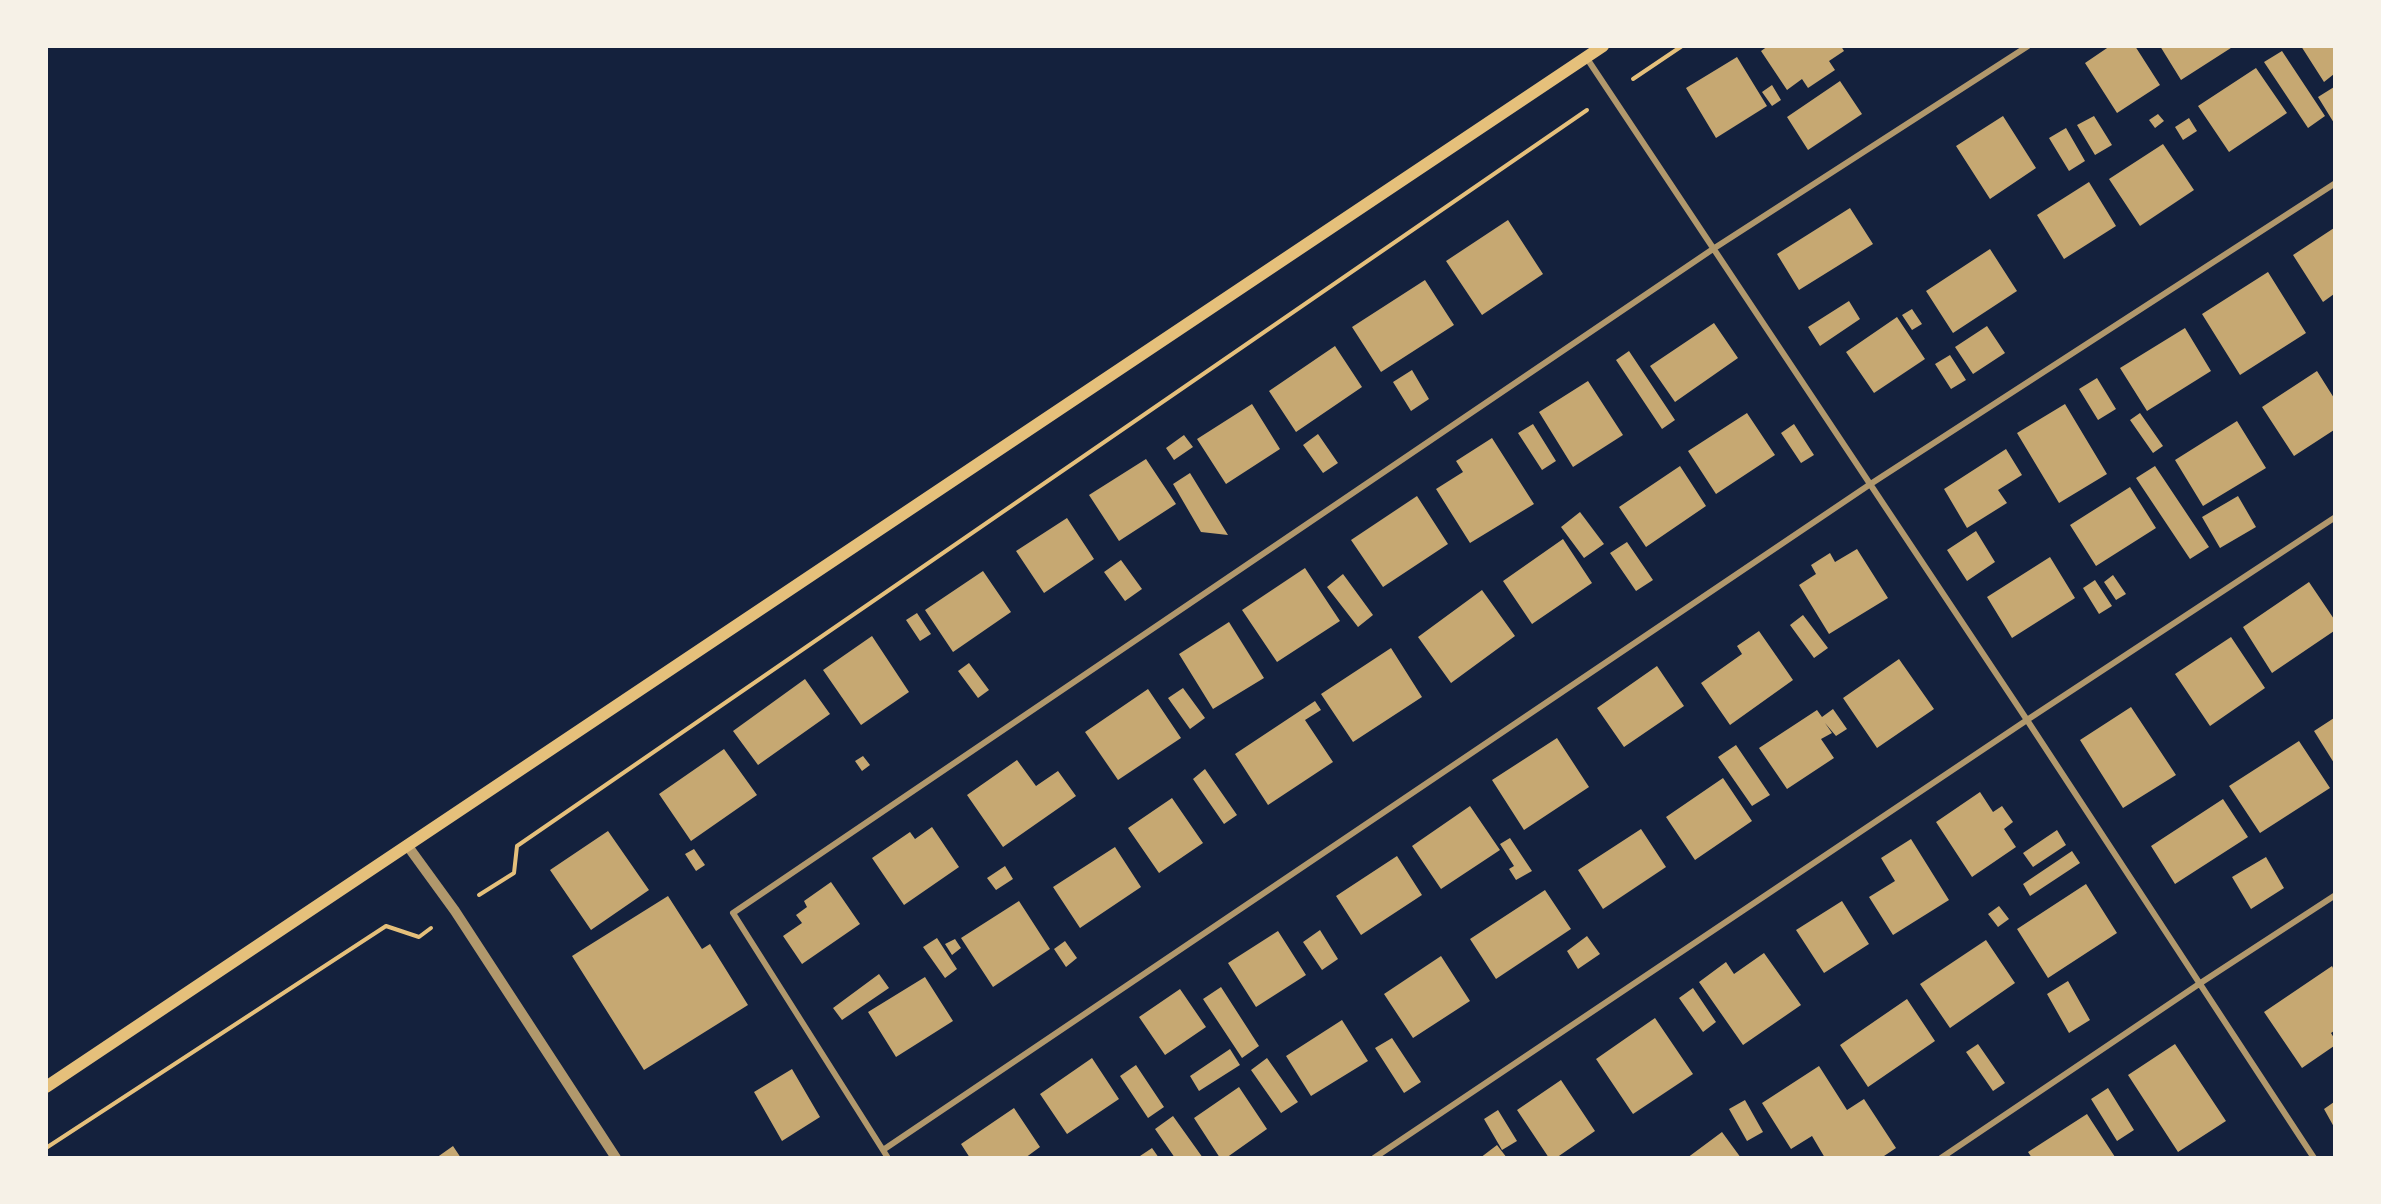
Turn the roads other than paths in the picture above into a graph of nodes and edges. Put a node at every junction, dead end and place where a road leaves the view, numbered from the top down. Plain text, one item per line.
1 (1603, 46) edge
2 (2028, 46) edge
3 (1586, 57) junction
4 (2334, 184) edge
5 (1713, 249) junction
6 (1869, 486) junction
7 (2334, 518) edge
8 (2027, 720) junction
9 (406, 845) junction
10 (2334, 896) edge
11 (2199, 984) junction
12 (46, 1088) edge
13 (883, 1150) junction
14 (616, 1158) edge
15 (888, 1158) edge
16 (1374, 1158) edge
17 (1941, 1158) edge
18 (2314, 1158) edge

1 - 3 main road
2 - 5 street
3 - 5 street
3 - 9 main road
4 - 6 street
5 - 6 street
5 - 13 street
6 - 8 street
6 - 13 street
7 - 8 street
8 - 11 street
8 - 16 street
9 - 12 main road
9 - 14 street
10 - 11 street
11 - 17 street
11 - 18 street
13 - 15 street

